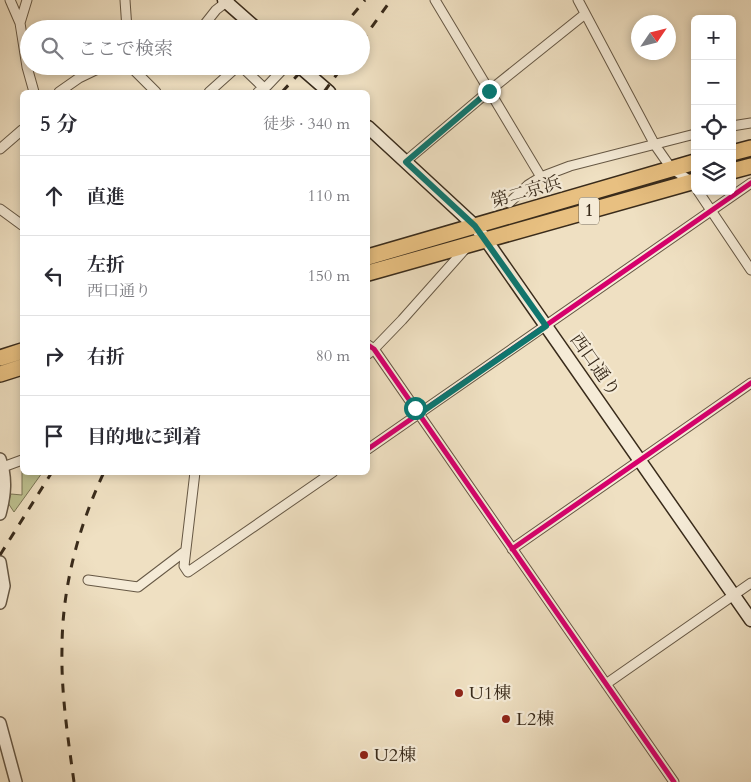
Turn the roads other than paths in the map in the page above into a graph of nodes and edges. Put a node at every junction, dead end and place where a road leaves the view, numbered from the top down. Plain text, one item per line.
1 (10, 0) edge
2 (27, 0) edge
3 (124, 0) edge
4 (436, 0) edge
5 (578, 0) edge
6 (227, 1) edge
7 (585, 14) junction
8 (21, 20) edge
9 (127, 20) edge
10 (208, 20) edge
11 (247, 20) edge
12 (20, 23) edge
13 (29, 75) edge
14 (85, 75) edge
15 (138, 75) edge
16 (229, 75) edge
17 (247, 75) edge
18 (277, 75) edge
19 (309, 75) edge
20 (33, 90) edge
21 (62, 90) edge
22 (151, 90) edge
23 (211, 90) edge
24 (261, 90) edge
25 (326, 90) edge
26 (489, 91) junction
27 (751, 123) edge
28 (736, 125) edge
29 (370, 129) edge
30 (20, 132) edge
31 (691, 135) edge
32 (655, 145) junction
33 (751, 148) edge
34 (0, 149) edge
35 (736, 152) edge
36 (406, 162) junction
37 (691, 163) edge
38 (751, 166) edge
39 (671, 168) junction
40 (736, 170) edge
41 (541, 177) junction
42 (691, 182) edge
43 (751, 183) edge
44 (691, 186) edge
45 (701, 195) edge
46 (510, 203) dead end
47 (0, 209) edge
48 (711, 210) junction
49 (20, 224) edge
50 (475, 226) junction
51 (486, 240) junction
52 (470, 244) junction
53 (370, 256) edge
54 (751, 270) edge
55 (370, 272) edge
56 (546, 326) junction
57 (370, 349) edge
58 (20, 352) edge
59 (0, 358) edge
60 (20, 368) edge
61 (0, 374) edge
62 (751, 382) edge
63 (419, 414) junction
64 (370, 448) edge
65 (20, 460) edge
66 (640, 460) junction
67 (1, 465) edge
68 (195, 475) edge
69 (329, 475) edge
70 (0, 514) edge
71 (512, 548) junction
72 (184, 552) junction
73 (0, 562) edge
74 (88, 580) dead end
75 (751, 583) edge
76 (734, 595) junction
77 (0, 603) edge
78 (751, 620) edge
79 (606, 684) junction
80 (0, 723) edge
81 (16, 782) edge
82 (674, 782) edge

1 - 12 street
2 - 8 street
3 - 9 street
4 - 26 street
5 - 7 street
6 - 10 street
6 - 11 main road
7 - 26 street
7 - 32 street
13 - 20 street
14 - 21 street
15 - 22 street
16 - 23 street
17 - 24 street
18 - 24 street
19 - 25 main road
26 - 36 street
26 - 41 street
27 - 28 street
29 - 36 main road, 西口通り
30 - 34 street
31 - 32 street
32 - 39 street
32 - 41 street
33 - 35 highway
36 - 50 main road, 西口通り
37 - 39 highway, 第二京浜 / 1
38 - 40 highway
39 - 42 street
39 - 50 highway, 第二京浜 / 1
41 - 46 street
43 - 48 street
44 - 51 highway, 第二京浜 / 1
45 - 48 street
47 - 49 street
48 - 54 street
48 - 56 street
50 - 51 main road, 西口通り
50 - 53 highway, 第二京浜 / 1
51 - 52 highway, 第二京浜 / 1
51 - 56 main road, 西口通り
52 - 55 highway, 第二京浜 / 1
52 - 57 street
56 - 63 street
56 - 66 main road, 西口通り
57 - 63 street
58 - 59 highway
60 - 61 highway
62 - 66 street
63 - 64 street
63 - 71 street
65 - 67 street
66 - 71 street
66 - 76 main road, 西口通り
67 - 70 street
68 - 72 street
69 - 72 street
71 - 79 street
72 - 74 street
73 - 77 street
75 - 76 street
76 - 78 main road, 西口通り
76 - 79 street
79 - 82 street
80 - 81 street

